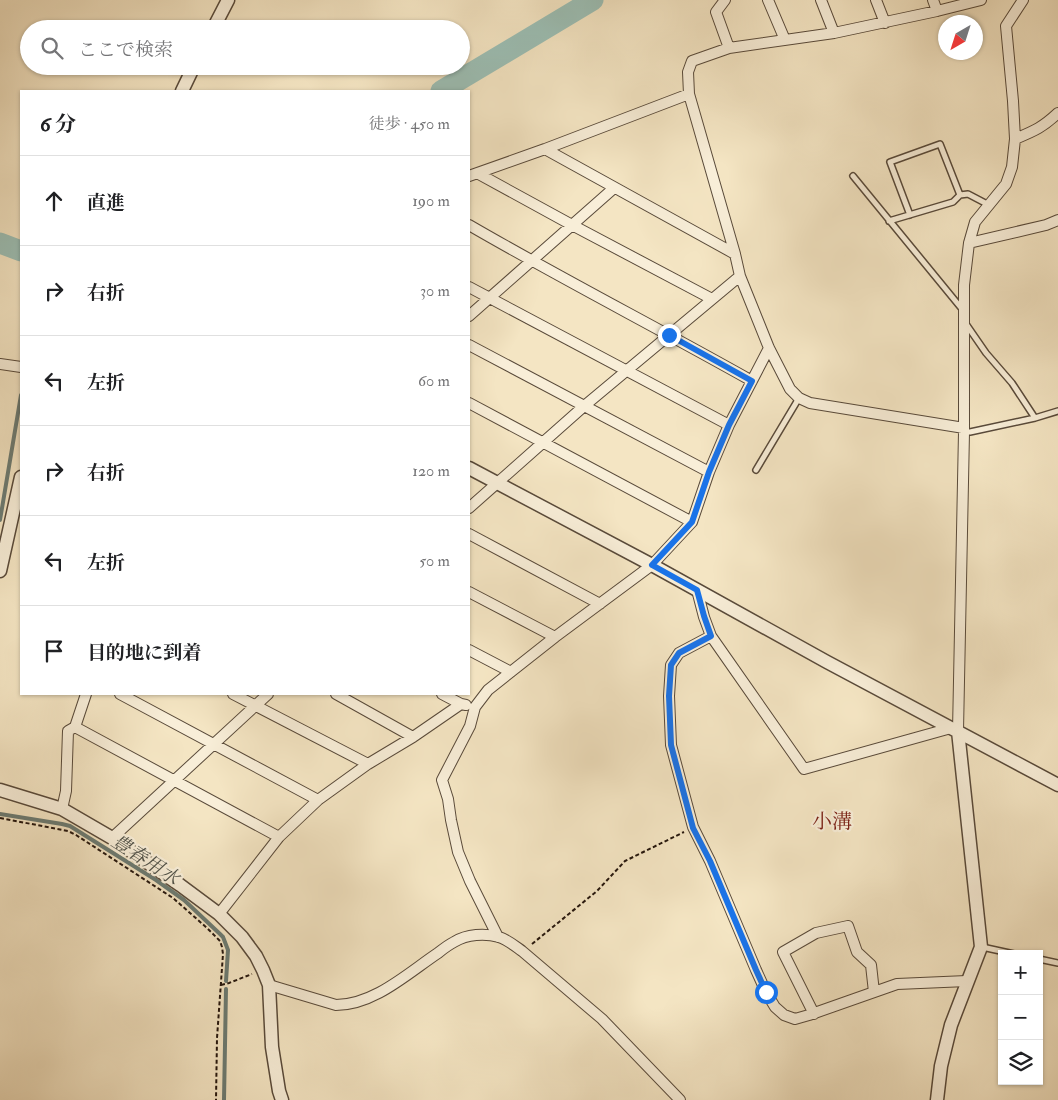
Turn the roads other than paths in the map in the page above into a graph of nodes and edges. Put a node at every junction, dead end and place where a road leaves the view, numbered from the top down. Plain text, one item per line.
1 (228, 0) edge
2 (725, 0) edge
3 (768, 0) edge
4 (821, 0) edge
5 (876, 0) edge
6 (933, 0) edge
7 (981, 0) edge
8 (1023, 0) edge
9 (938, 11) junction
10 (218, 20) edge
11 (885, 23) junction
12 (834, 32) junction
13 (785, 40) junction
14 (729, 48) junction
15 (190, 75) edge
16 (182, 90) edge
17 (689, 94) junction
18 (1058, 113) edge
19 (1015, 139) junction
20 (545, 149) junction
21 (473, 175) edge
22 (852, 176) dead end
23 (614, 188) junction
24 (960, 195) junction
25 (989, 205) junction
26 (910, 215) junction
27 (1058, 220) edge
28 (889, 221) junction
29 (572, 225) junction
30 (470, 226) edge
31 (969, 243) junction
32 (735, 254) junction
33 (531, 261) junction
34 (740, 276) junction
35 (470, 288) edge
36 (489, 298) junction
37 (712, 299) junction
38 (470, 315) edge
39 (964, 316) junction
40 (669, 335) junction
41 (470, 346) edge
42 (769, 348) junction
43 (0, 364) edge
44 (20, 367) edge
45 (627, 370) junction
46 (752, 381) junction
47 (799, 398) junction
48 (470, 404) edge
49 (584, 407) junction
50 (1058, 411) edge
51 (1035, 418) junction
52 (729, 425) junction
53 (964, 430) junction
54 (543, 442) junction
55 (470, 469) edge
56 (756, 470) dead end
57 (709, 472) junction
58 (20, 481) edge
59 (496, 483) junction
60 (470, 507) edge
61 (692, 522) junction
62 (470, 535) edge
63 (652, 565) junction
64 (0, 571) edge
65 (697, 590) junction
66 (470, 593) edge
67 (600, 604) junction
68 (711, 636) junction
69 (555, 637) junction
70 (470, 651) edge
71 (511, 672) junction
72 (86, 695) edge
73 (122, 695) edge
74 (235, 695) edge
75 (267, 695) edge
76 (338, 695) edge
77 (444, 695) edge
78 (461, 704) junction
79 (256, 705) junction
80 (475, 707) junction
81 (75, 727) junction
82 (954, 730) junction
83 (413, 737) junction
84 (214, 744) junction
85 (368, 764) junction
86 (175, 781) junction
87 (1058, 785) edge
88 (0, 790) edge
89 (318, 800) junction
90 (62, 809) junction
91 (279, 837) junction
92 (112, 838) junction
93 (220, 914) junction
94 (498, 937) junction
95 (981, 946) junction
96 (998, 950) edge
97 (1043, 960) edge
98 (1058, 964) edge
99 (967, 981) junction
100 (269, 985) junction
101 (874, 992) junction
102 (814, 1014) junction
103 (282, 1100) edge
104 (680, 1100) edge
105 (937, 1100) edge

1 - 10 street
2 - 14 street
3 - 13 street
4 - 12 street
5 - 11 street
6 - 9 street
7 - 9 street
8 - 19 street
9 - 11 street
11 - 12 street
12 - 13 street
13 - 14 street
14 - 17 street
15 - 16 street
17 - 20 street
17 - 32 street
18 - 19 street
19 - 25 street
20 - 21 street
20 - 23 street
21 - 29 street
22 - 28 lane
23 - 29 street
23 - 32 street
24 - 25 lane
24 - 26 lane
24 - 26 lane
25 - 31 street
26 - 28 lane
27 - 31 street
28 - 39 lane
29 - 33 street
29 - 37 street
30 - 33 street
31 - 39 street
32 - 34 street
33 - 36 street
33 - 40 street
34 - 37 street
34 - 42 street
35 - 36 street
36 - 38 street
36 - 45 street
37 - 40 street
39 - 51 lane
39 - 53 street
40 - 45 street
40 - 46 street
41 - 49 street
42 - 46 street
42 - 47 street
43 - 44 street
45 - 49 street
45 - 52 street
46 - 52 street
47 - 53 street
47 - 56 lane
48 - 54 street
49 - 54 street
49 - 57 street
50 - 51 lane
51 - 53 lane
52 - 57 street
53 - 82 street
54 - 59 street
54 - 61 street
55 - 59 street
57 - 61 street
58 - 64 street
59 - 60 street
59 - 63 street
61 - 63 street
62 - 67 street
63 - 65 street
63 - 67 street
65 - 68 street
65 - 82 street
66 - 69 street
67 - 69 street
68 - 82 street
68 - 102 street
69 - 71 street
70 - 71 street
71 - 80 street
72 - 81 street
73 - 84 street
74 - 79 street
75 - 79 street
76 - 83 street
77 - 78 street
78 - 80 street
78 - 83 street
79 - 84 street
79 - 85 street
80 - 94 street
81 - 86 street
81 - 90 street
82 - 87 street
82 - 95 street
83 - 85 street
84 - 86 street
84 - 89 street
85 - 89 street
86 - 91 street
86 - 92 street
88 - 90 street
89 - 91 street
90 - 92 street
91 - 93 street
92 - 93 street
93 - 100 street
94 - 100 street
94 - 104 street
95 - 96 lane
95 - 99 street
97 - 98 lane
99 - 101 street
99 - 105 street
100 - 103 street
101 - 102 street
101 - 102 street

